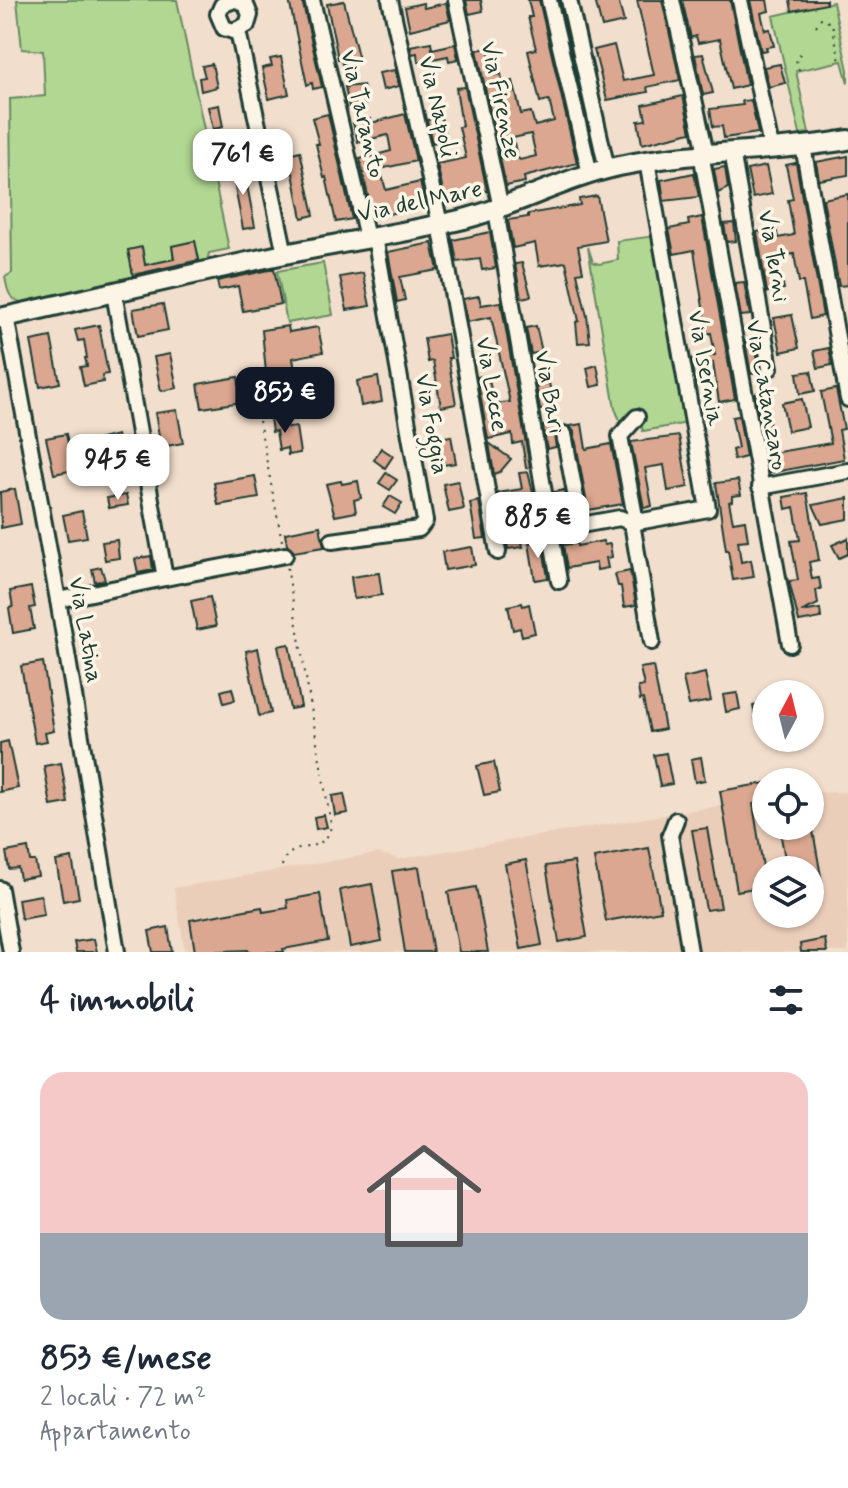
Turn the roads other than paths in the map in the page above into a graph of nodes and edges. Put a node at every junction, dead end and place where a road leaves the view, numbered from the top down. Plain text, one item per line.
1 (233, 0) edge
2 (312, 0) edge
3 (390, 0) edge
4 (456, 0) edge
5 (549, 0) edge
6 (569, 0) edge
7 (672, 0) edge
8 (740, 0) edge
9 (238, 31) junction
10 (848, 140) edge
11 (803, 146) junction
12 (771, 147) junction
13 (732, 151) junction
14 (704, 153) junction
15 (647, 161) junction
16 (599, 171) junction
17 (498, 209) junction
18 (440, 224) junction
19 (371, 238) junction
20 (285, 254) junction
21 (114, 293) junction
22 (3, 317) edge
23 (770, 368) dead end
24 (848, 399) edge
25 (637, 417) dead end
26 (564, 434) dead end
27 (848, 471) edge
28 (760, 487) junction
29 (634, 523) junction
30 (332, 541) dead end
31 (498, 552) dead end
32 (285, 555) road end
33 (165, 578) junction
34 (559, 581) dead end
35 (58, 600) junction
36 (652, 642) dead end
37 (790, 644) dead end
38 (676, 820) dead end
39 (0, 889) edge
40 (11, 952) edge
41 (117, 952) edge
42 (690, 952) edge

1 - 9 street
1 - 9 street
2 - 19 street, Via Taranto
3 - 18 street, Via Napoli
4 - 17 street, Via Firenze
5 - 16 street
6 - 16 street
7 - 14 street, Via Catanzaro
8 - 12 street
9 - 20 street
10 - 11 main road, Via del Mare
11 - 12 main road, Via del Mare
11 - 24 street
12 - 13 main road, Via del Mare
13 - 14 main road, Via del Mare
13 - 23 street, Via Terni
14 - 15 main road, Via del Mare
14 - 28 street, Via Catanzaro
15 - 16 main road, Via del Mare
15 - 29 street, Via Isernia
16 - 17 main road, Via del Mare
17 - 18 main road, Via del Mare
17 - 34 street, Via Bari
18 - 19 main road, Via del Mare
18 - 31 street, Via Lecce
19 - 20 main road, Via del Mare
19 - 30 street, Via Foggia
20 - 21 main road, Via del Mare
21 - 22 main road, Via del Mare
21 - 33 street
22 - 35 street, Via Latina
25 - 29 street
26 - 29 street, Via Isernia
27 - 28 street
28 - 37 street, Via Catanzaro
29 - 36 street
32 - 33 street
33 - 35 street
35 - 41 street, Via Latina
38 - 42 street
39 - 40 street

